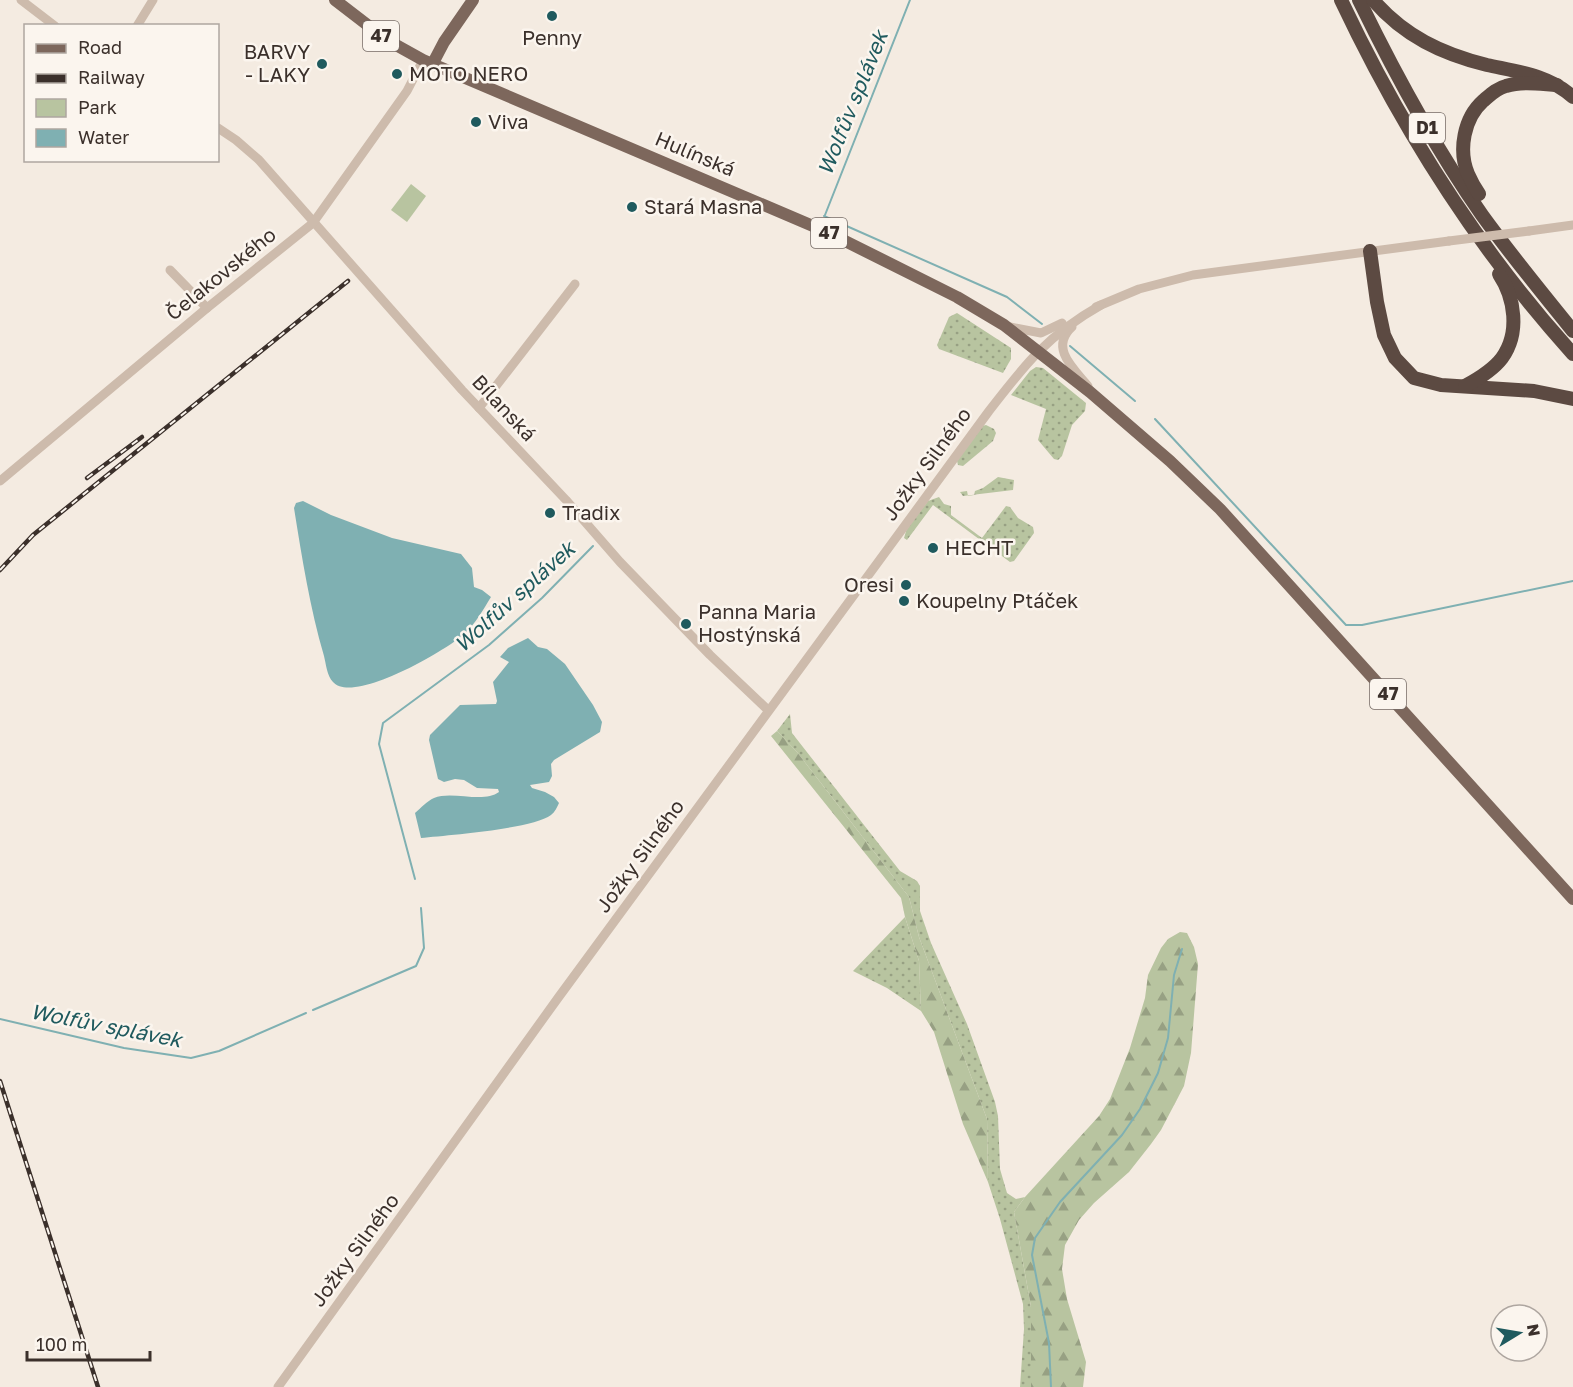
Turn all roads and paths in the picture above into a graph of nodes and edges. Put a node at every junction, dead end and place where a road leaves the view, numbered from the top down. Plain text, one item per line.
1 (21, 0) edge
2 (153, 0) edge
3 (335, 0) edge
4 (473, 0) edge
5 (1341, 0) edge
6 (1359, 0) edge
7 (1373, 0) edge
8 (52, 24) edge
9 (138, 24) edge
10 (428, 62) junction
11 (1557, 85) junction
12 (1573, 97) edge
13 (219, 129) edge
14 (1466, 218) junction
15 (313, 223) junction
16 (1573, 225) edge
17 (1507, 248) junction
18 (1370, 251) junction
19 (170, 270) dead end
20 (575, 284) dead end
21 (1105, 304) junction
22 (207, 308) junction
23 (1004, 325) junction
24 (1573, 331) edge
25 (1037, 351) junction
26 (1573, 354) edge
27 (1465, 386) junction
28 (1573, 399) edge
29 (1100, 400) junction
30 (479, 408) junction
31 (0, 481) edge
32 (768, 710) junction
33 (1573, 898) edge
34 (278, 1387) edge

1 - 8 street
2 - 9 street
3 - 10 main road, Hulínská / 47
4 - 10 main road
5 - 14 highway, D1
6 - 17 highway, D1
7 - 11 highway
10 - 15 street, Čelakovského
10 - 23 main road, Hulínská / 47
11 - 12 highway
11 - 17 highway, D1
13 - 15 street, Bílanská
14 - 26 highway, D1
14 - 27 highway, D1
15 - 22 street, Čelakovského
15 - 30 street, Bílanská
16 - 18 street, bridge
17 - 24 highway, D1
18 - 21 street
18 - 27 highway
19 - 22 street
20 - 30 street
21 - 23 street
21 - 25 street, Jožky Silného
21 - 29 street
22 - 31 street, Čelakovského
23 - 25 main road, Hulínská / 47
25 - 29 main road, 47
25 - 32 street, Jožky Silného
27 - 28 highway
29 - 33 main road, 47
30 - 32 street, Bílanská
32 - 34 street, Jožky Silného

